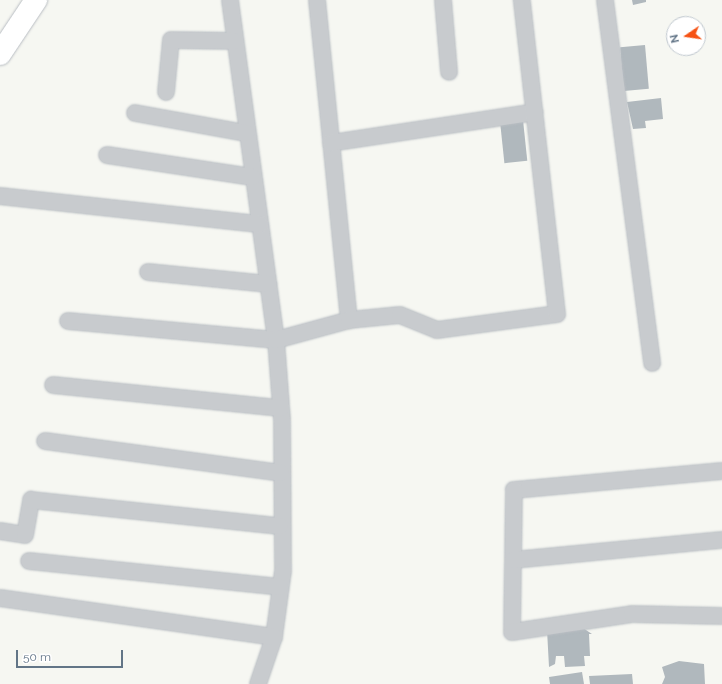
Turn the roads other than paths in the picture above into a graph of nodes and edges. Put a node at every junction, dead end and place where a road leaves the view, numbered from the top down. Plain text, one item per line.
1 (36, 0) edge
2 (230, 0) edge
3 (317, 0) edge
4 (443, 0) edge
5 (522, 0) edge
6 (606, 0) edge
7 (234, 41) junction
8 (0, 54) edge
9 (449, 72) dead end
10 (166, 92) dead end
11 (535, 112) junction
12 (135, 113) dead end
13 (246, 133) junction
14 (331, 143) junction
15 (107, 155) dead end
16 (252, 177) junction
17 (0, 196) edge
18 (259, 224) junction
19 (148, 272) dead end
20 (268, 284) junction
21 (349, 320) junction
22 (68, 321) dead end
23 (276, 340) junction
24 (652, 363) dead end
25 (53, 385) dead end
26 (281, 408) junction
27 (45, 441) dead end
28 (722, 471) edge
29 (281, 472) junction
30 (280, 526) junction
31 (0, 531) edge
32 (722, 540) edge
33 (513, 560) junction
34 (29, 561) dead end
35 (280, 587) junction
36 (0, 598) edge
37 (722, 616) edge
38 (274, 637) junction
39 (258, 684) edge

1 - 8 main road
2 - 7 street
3 - 14 street
4 - 9 street
5 - 11 street
6 - 24 street
7 - 10 street
7 - 13 street
11 - 14 street
11 - 21 street
12 - 13 street
13 - 16 street
14 - 21 street
15 - 16 street
16 - 18 street
17 - 18 street
18 - 20 street
19 - 20 street
20 - 23 street
21 - 23 street
22 - 23 street
23 - 26 street
25 - 26 street
26 - 29 street
27 - 29 street
28 - 33 street
29 - 30 street
30 - 31 street
30 - 35 street
32 - 33 street
33 - 37 street
34 - 35 street
35 - 38 street
36 - 38 street
38 - 39 street

